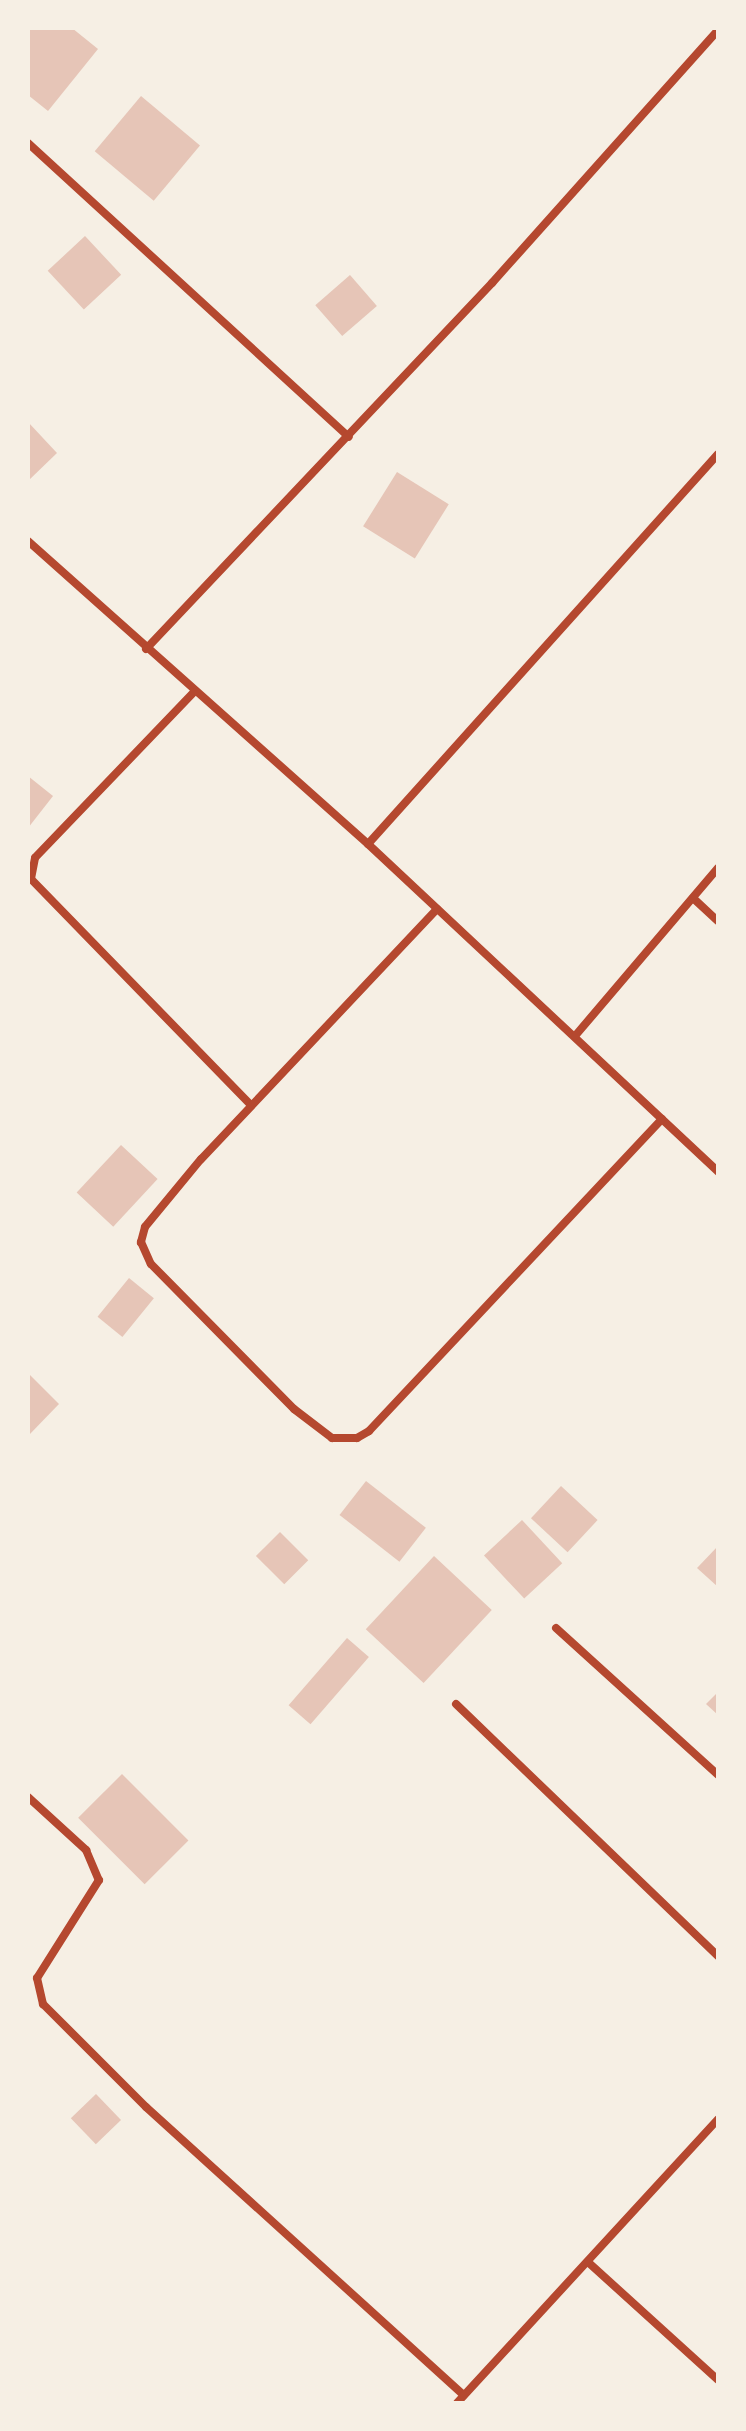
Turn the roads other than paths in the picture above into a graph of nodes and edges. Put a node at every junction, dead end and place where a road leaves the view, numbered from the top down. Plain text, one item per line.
1 (718, 30) edge
2 (28, 143) edge
3 (349, 437) junction
4 (718, 454) edge
5 (28, 541) edge
6 (146, 649) junction
7 (193, 693) junction
8 (368, 844) junction
9 (718, 868) edge
10 (693, 898) junction
11 (437, 909) junction
12 (718, 921) edge
13 (575, 1036) junction
14 (251, 1105) junction
15 (662, 1119) junction
16 (718, 1172) edge
17 (556, 1628) dead end
18 (456, 1704) dead end
19 (718, 1775) edge
20 (28, 1797) edge
21 (718, 1956) edge
22 (718, 2119) edge
23 (589, 2263) junction
24 (718, 2380) edge
25 (464, 2395) junction
26 (457, 2403) edge

1 - 3 street
2 - 3 street
3 - 6 street
4 - 8 street
5 - 6 street
6 - 7 street
7 - 8 street
7 - 14 street
8 - 11 street
9 - 10 street
10 - 12 street
10 - 13 street
11 - 13 street
11 - 14 street
13 - 15 street
14 - 15 street
15 - 16 street
17 - 19 street
18 - 21 street
20 - 25 street
22 - 23 street
23 - 24 street
23 - 25 street
25 - 26 street

